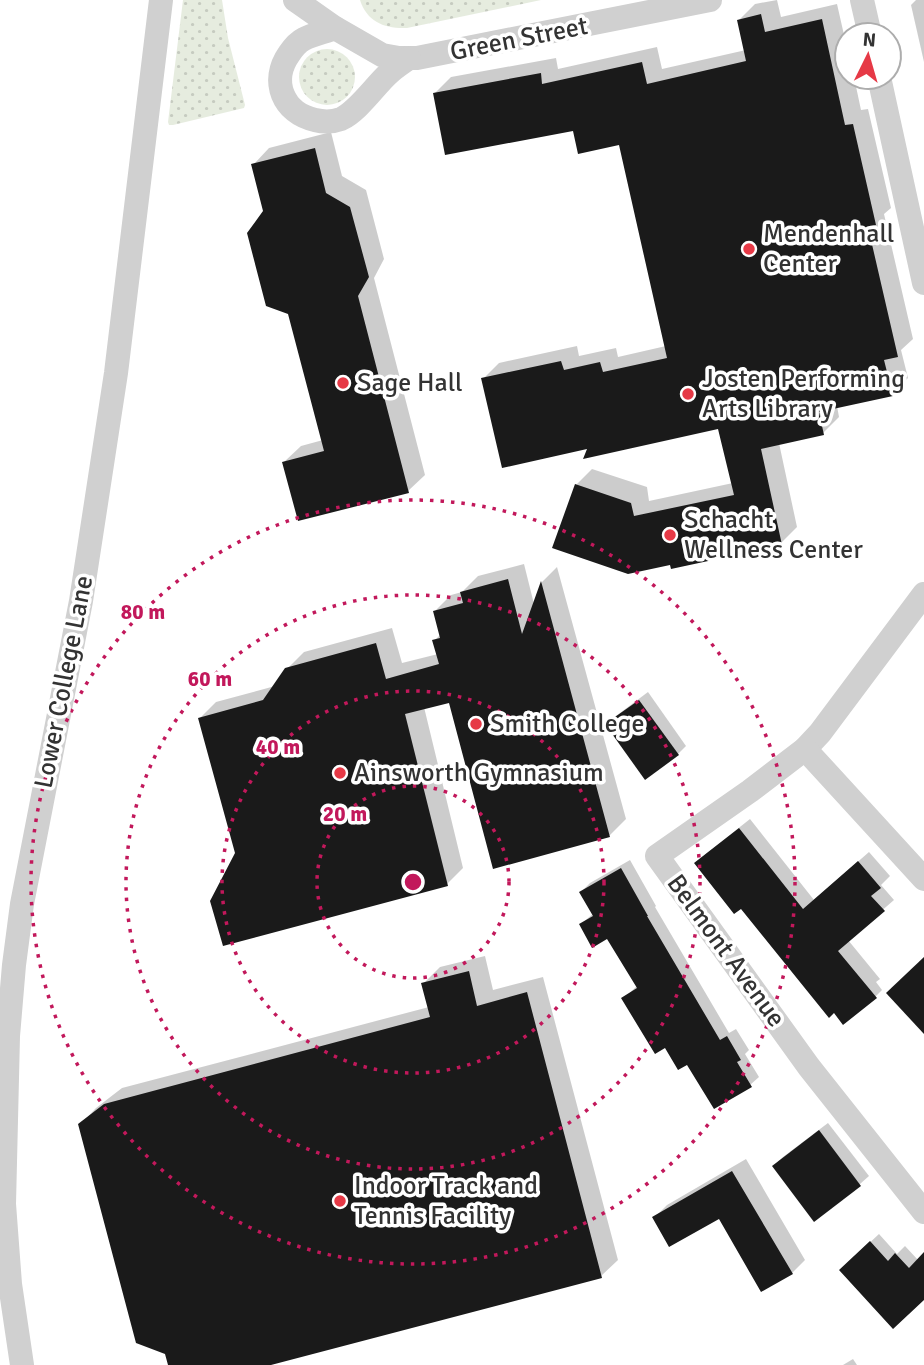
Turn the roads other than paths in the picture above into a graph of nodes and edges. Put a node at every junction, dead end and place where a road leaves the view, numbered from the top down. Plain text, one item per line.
1 (161, 0) edge
2 (296, 0) edge
3 (710, 0) edge
4 (862, 0) edge
5 (867, 21) edge
6 (335, 28) junction
7 (410, 58) junction
8 (882, 91) edge
9 (924, 283) edge
10 (924, 594) edge
11 (806, 749) junction
12 (924, 879) edge
13 (924, 1212) edge
14 (22, 1365) edge

1 - 14 street, Lower College Lane
2 - 6 street, Green Street
3 - 7 street, Green Street
4 - 5 street
6 - 7 street, Green Street
6 - 7 street
8 - 9 street
10 - 11 street, Belmont Avenue
11 - 12 street
11 - 13 street, Belmont Avenue

